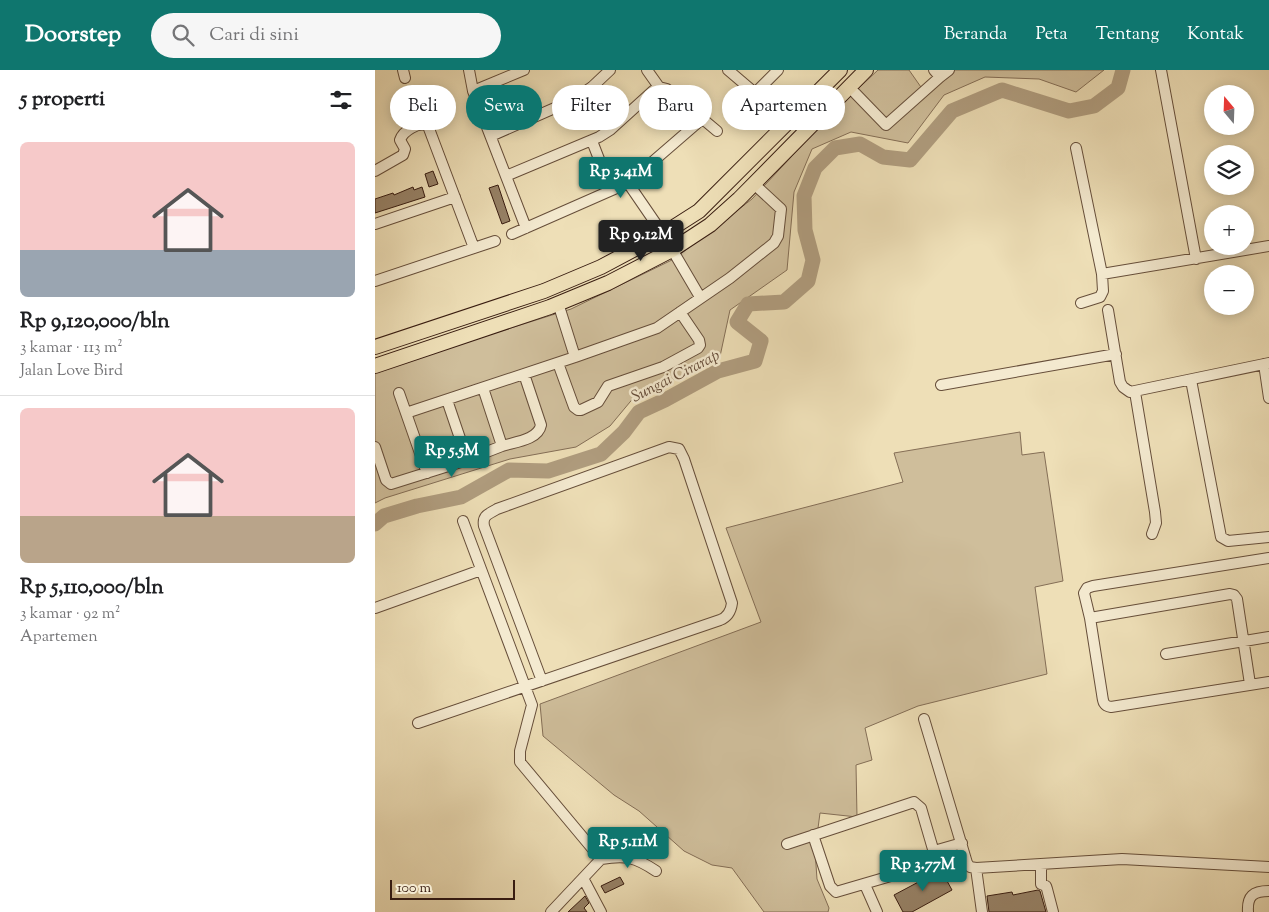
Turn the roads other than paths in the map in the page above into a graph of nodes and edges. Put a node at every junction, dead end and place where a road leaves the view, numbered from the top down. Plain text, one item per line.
1 (469, 70) edge
2 (524, 70) edge
3 (610, 70) edge
4 (647, 70) edge
5 (728, 70) edge
6 (778, 70) edge
7 (840, 70) edge
8 (866, 70) edge
9 (949, 70) edge
10 (1161, 70) edge
11 (937, 74) edge
12 (472, 85) edge
13 (488, 85) edge
14 (658, 85) edge
15 (746, 85) edge
16 (763, 85) edge
17 (855, 93) dead end
18 (639, 104) edge
19 (712, 127) edge
20 (489, 130) edge
21 (690, 130) edge
22 (717, 131) dead end
23 (491, 136) junction
24 (592, 141) junction
25 (1076, 148) dead end
26 (375, 171) edge
27 (506, 176) junction
28 (628, 183) junction
29 (754, 184) junction
30 (611, 190) junction
31 (455, 197) junction
32 (375, 224) edge
33 (526, 228) junction
34 (512, 234) dead end
35 (495, 241) dead end
36 (667, 242) junction
37 (1269, 246) edge
38 (474, 248) junction
39 (1196, 259) junction
40 (1102, 274) junction
41 (375, 281) edge
42 (700, 297) junction
43 (558, 303) junction
44 (1081, 303) dead end
45 (1108, 310) dead end
46 (680, 312) junction
47 (375, 347) edge
48 (1116, 354) junction
49 (575, 357) junction
50 (558, 363) junction
51 (1266, 364) edge
52 (375, 366) edge
53 (525, 374) junction
54 (1191, 380) junction
55 (941, 385) dead end
56 (483, 388) junction
57 (1135, 392) junction
58 (399, 393) dead end
59 (1269, 398) edge
60 (447, 400) junction
61 (406, 414) junction
62 (502, 446) junction
63 (375, 447) edge
64 (467, 459) junction
65 (427, 473) junction
66 (463, 521) dead end
67 (1151, 534) dead end
68 (1269, 536) edge
69 (1269, 558) edge
70 (481, 570) junction
71 (375, 608) edge
72 (1090, 618) junction
73 (1269, 637) edge
74 (1243, 642) junction
75 (1166, 654) dead end
76 (543, 681) junction
77 (1269, 682) edge
78 (1250, 684) junction
79 (526, 687) junction
80 (925, 719) dead end
81 (418, 723) dead end
82 (813, 835) junction
83 (961, 843) junction
84 (787, 844) dead end
85 (934, 851) junction
86 (601, 859) junction
87 (1041, 865) junction
88 (971, 866) junction
89 (1269, 867) edge
90 (656, 871) dead end
91 (583, 878) junction
92 (865, 887) dead end
93 (1269, 891) edge
94 (551, 912) edge
95 (601, 912) edge
96 (877, 912) edge
97 (982, 912) edge
98 (1053, 912) edge
99 (1248, 912) edge

1 - 12 street
2 - 13 street
3 - 23 street
4 - 14 street
5 - 15 street
6 - 16 street
7 - 36 main road
8 - 29 main road
9 - 11 street
10 - 39 street
11 - 17 street
18 - 24 street
19 - 22 street
20 - 23 street
21 - 28 street
23 - 27 street
24 - 27 street
24 - 30 street
25 - 40 street
26 - 31 street
27 - 33 street
28 - 30 street
28 - 36 street
29 - 36 main road
29 - 42 street
30 - 33 street
31 - 32 street
31 - 38 street
33 - 34 street
35 - 38 street
36 - 42 street
36 - 43 main road
36 - 47 main road
37 - 39 street
38 - 41 street
39 - 40 street
40 - 44 street
42 - 46 street
43 - 49 street
43 - 52 main road
45 - 48 street
46 - 49 street
46 - 50 street
48 - 55 street
48 - 57 street
49 - 50 street
50 - 53 street
51 - 54 street
51 - 59 street
53 - 56 street
53 - 62 street
54 - 57 street
54 - 68 street
56 - 60 street
56 - 62 street
57 - 67 street
58 - 61 street
60 - 61 street
60 - 64 street
61 - 65 street
62 - 64 street
63 - 65 street
64 - 65 street
66 - 70 street
69 - 72 street
70 - 71 street
70 - 79 street
72 - 74 street
72 - 78 street
73 - 74 street
74 - 75 street
74 - 78 street
76 - 76 street
76 - 79 street
77 - 78 street
79 - 81 street
79 - 86 street
80 - 83 street
82 - 84 street
82 - 85 street
82 - 85 street
83 - 85 street
83 - 88 street
86 - 90 street
86 - 91 street
87 - 88 street
87 - 89 street
87 - 98 street
88 - 97 street
91 - 94 street
91 - 95 street
92 - 96 street
93 - 99 street

